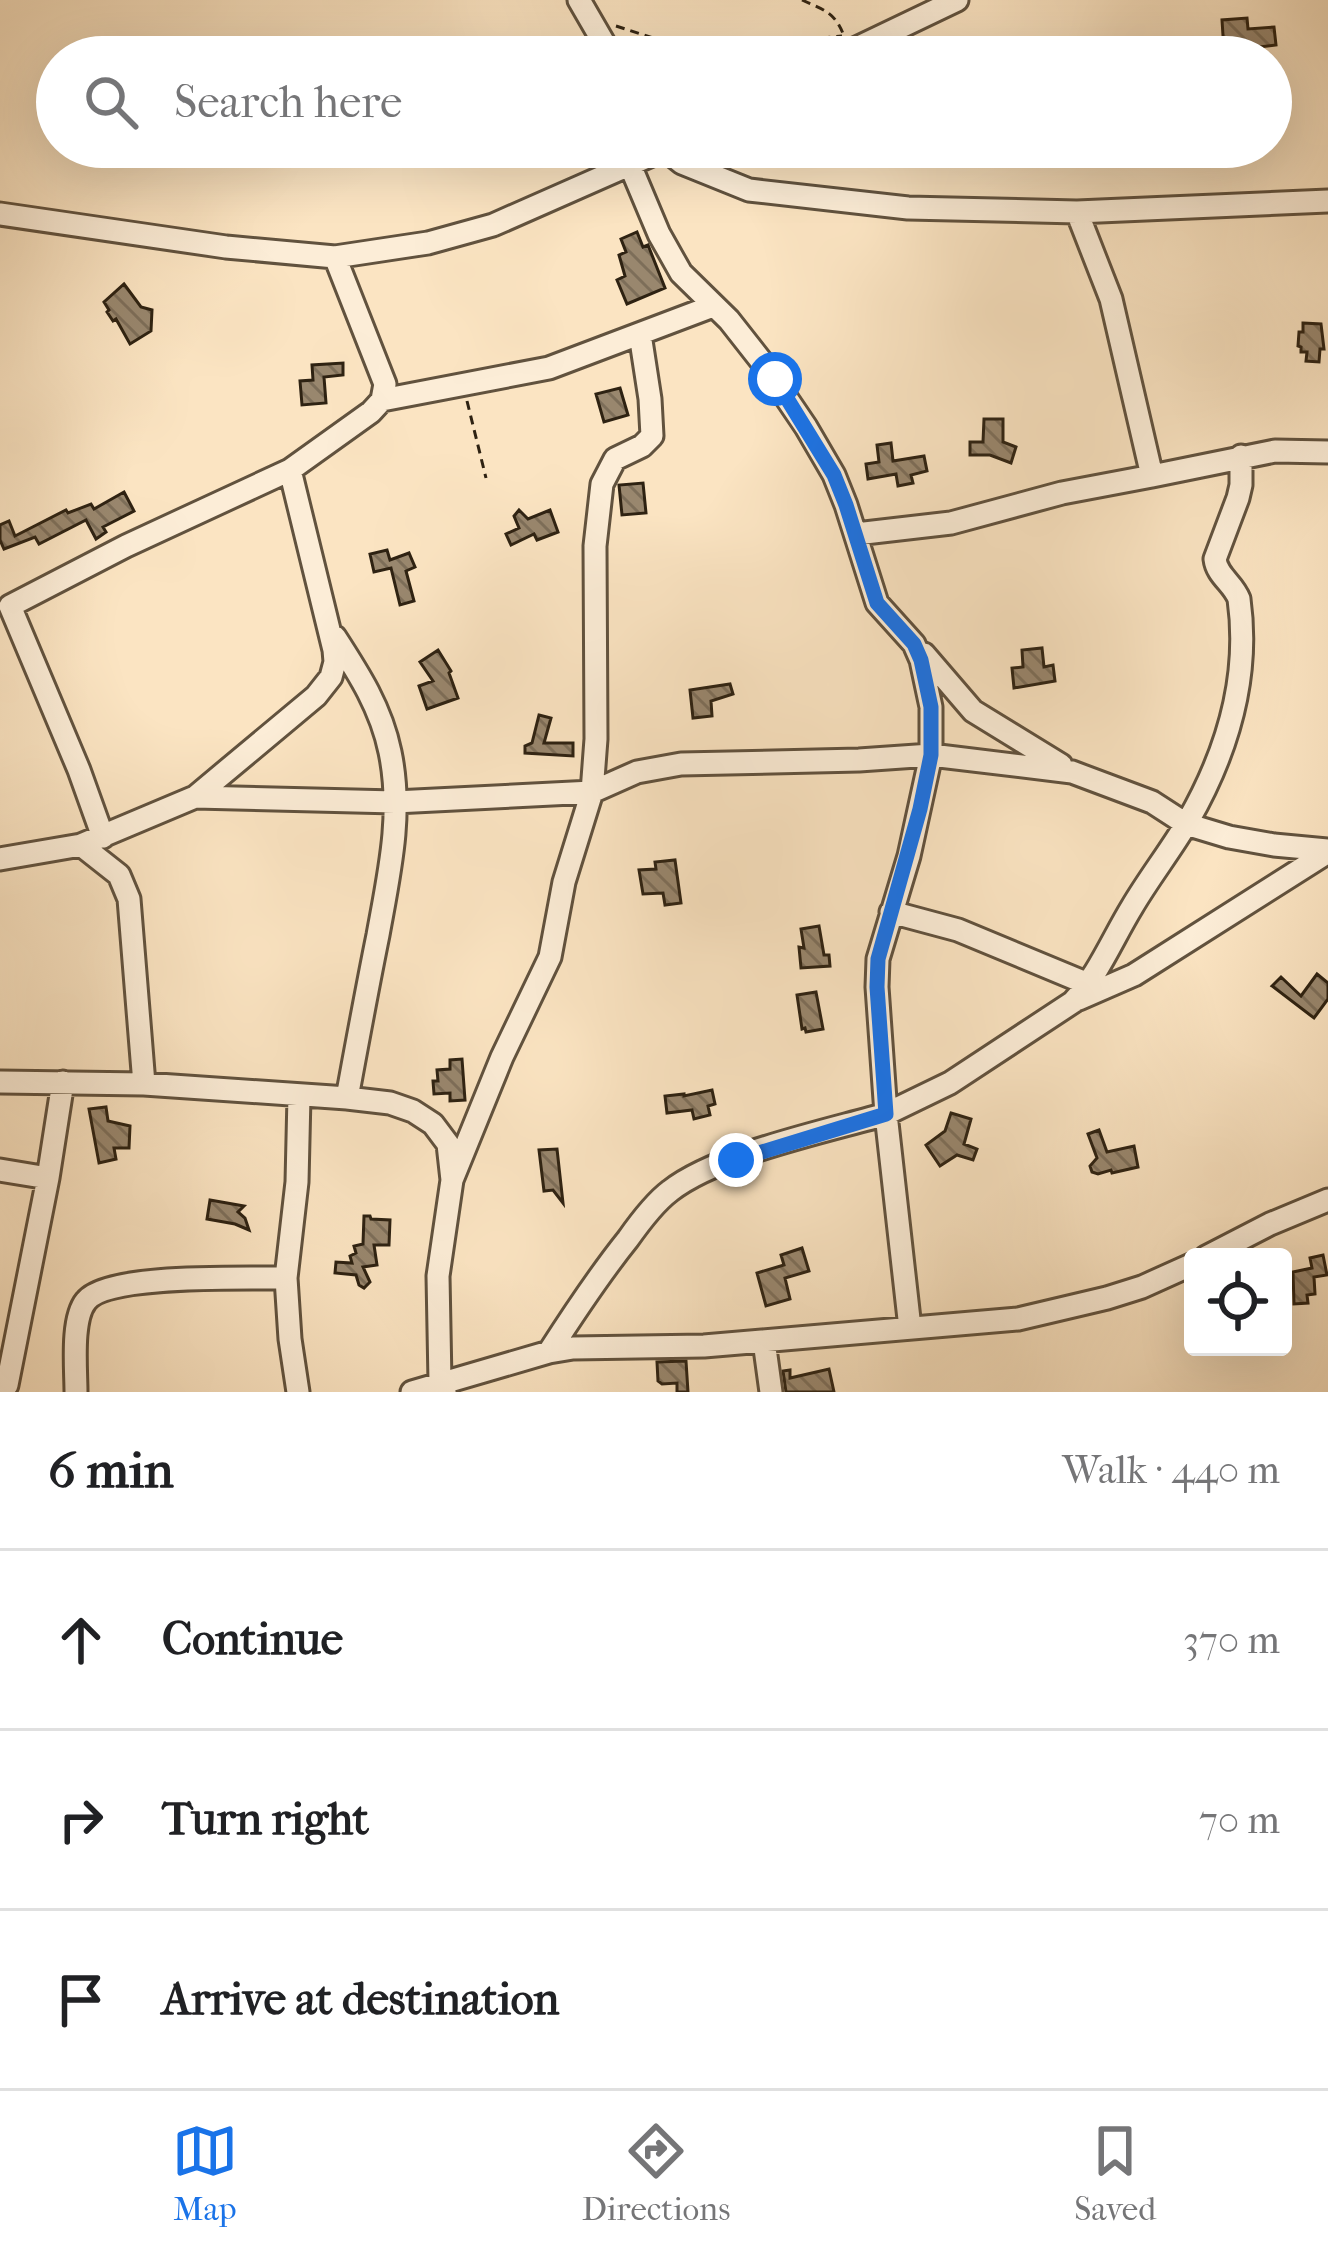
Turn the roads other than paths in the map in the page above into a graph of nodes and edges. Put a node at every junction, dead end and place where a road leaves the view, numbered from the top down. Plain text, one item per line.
1 (957, 0) edge
2 (584, 9) edge
3 (600, 36) edge
4 (882, 36) edge
5 (625, 168) edge
6 (631, 168) edge
7 (695, 168) edge
8 (1328, 201) edge
9 (1077, 212) junction
10 (0, 214) edge
11 (335, 256) junction
12 (713, 306) junction
13 (640, 334) junction
14 (382, 400) junction
15 (1328, 452) edge
16 (1240, 457) junction
17 (290, 470) junction
18 (1152, 476) junction
19 (856, 534) junction
20 (5, 609) edge
21 (329, 628) junction
22 (914, 644) junction
23 (931, 755) junction
24 (1072, 772) junction
25 (592, 792) junction
26 (195, 797) junction
27 (395, 802) junction
28 (1186, 824) junction
29 (92, 841) junction
30 (1328, 851) edge
31 (0, 859) edge
32 (891, 912) junction
33 (1080, 993) junction
34 (0, 1082) edge
35 (63, 1082) junction
36 (144, 1084) junction
37 (299, 1096) junction
38 (347, 1098) junction
39 (886, 1114) junction
40 (0, 1170) edge
41 (48, 1178) junction
42 (452, 1180) junction
43 (1328, 1200) edge
44 (1223, 1248) edge
45 (1184, 1268) edge
46 (286, 1278) junction
47 (910, 1328) junction
48 (764, 1341) junction
49 (549, 1352) junction
50 (4, 1387) edge
51 (443, 1387) edge
52 (32, 1392) edge
53 (76, 1392) edge
54 (298, 1392) edge
55 (412, 1392) edge
56 (770, 1392) edge

1 - 4 street
2 - 3 street
5 - 11 street
6 - 12 street
7 - 9 street
8 - 9 street
9 - 18 street
10 - 11 street
11 - 14 street
12 - 13 street
12 - 19 street
13 - 14 street
13 - 25 street
14 - 17 street
15 - 16 street
16 - 18 street
16 - 28 street
17 - 20 street
17 - 21 street
18 - 19 street
19 - 22 street
20 - 29 street
21 - 26 street
21 - 27 street
22 - 23 street
22 - 24 street
23 - 24 street
23 - 25 street
23 - 32 street
24 - 28 street
25 - 27 street
25 - 42 street
26 - 27 street
26 - 29 street
27 - 38 street
28 - 30 street
28 - 33 street
29 - 31 street
29 - 36 street
30 - 33 street
32 - 33 street
32 - 39 street
33 - 39 street
34 - 35 street
35 - 36 street
35 - 41 street
36 - 37 street
37 - 38 street
37 - 46 street
38 - 42 street
39 - 47 street
39 - 49 street
40 - 41 street
41 - 50 street
42 - 51 street
43 - 44 street
45 - 47 street
46 - 53 street
46 - 54 street
47 - 48 street
48 - 49 street
48 - 56 street
49 - 51 street
50 - 52 street
51 - 55 street

